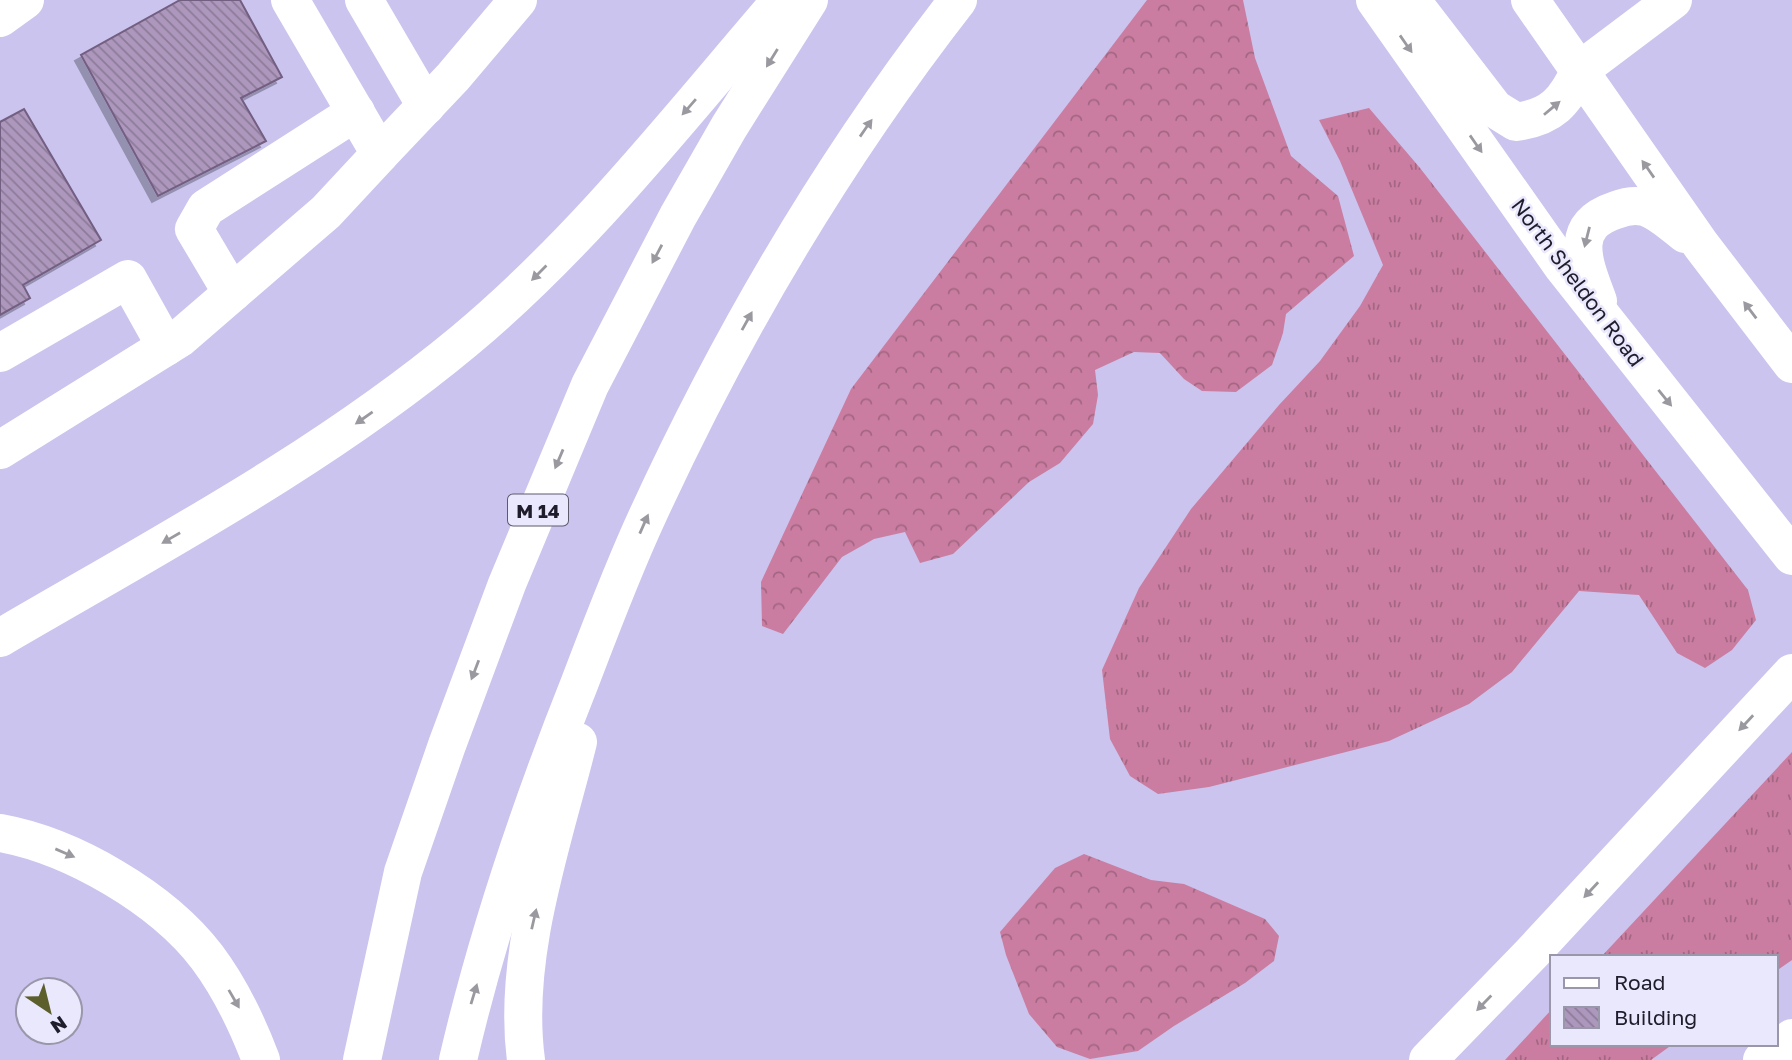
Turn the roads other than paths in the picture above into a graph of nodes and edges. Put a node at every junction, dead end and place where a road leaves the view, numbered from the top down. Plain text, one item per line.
1 (25, 0) edge
2 (290, 0) edge
3 (364, 0) edge
4 (518, 0) edge
5 (781, 0) edge
6 (809, 0) edge
7 (958, 0) edge
8 (1375, 0) edge
9 (1411, 0) edge
10 (1530, 0) edge
11 (1673, 0) edge
12 (0, 18) edge
13 (1580, 69) junction
14 (426, 106) junction
15 (356, 112) junction
16 (380, 153) junction
17 (1701, 245) junction
18 (232, 293) junction
19 (1606, 324) junction
20 (166, 346) junction
21 (0, 353) edge
22 (1792, 364) edge
23 (0, 450) edge
24 (1792, 556) edge
25 (617, 587) junction
26 (0, 638) edge
27 (1792, 673) edge
28 (0, 833) edge
29 (1792, 1038) edge
30 (261, 1060) edge
31 (362, 1060) edge
32 (458, 1060) edge
33 (526, 1060) edge
34 (1428, 1060) edge
35 (1762, 1060) edge

1 - 12 main road
2 - 15 main road
3 - 14 main road
4 - 14 main road
5 -> 26 main road
6 -> 31 main road, M 14
25 -> 7 main road
8 -> 19 main road, North Sheldon Road
9 -> 13 main road
10 - 13 main road
11 - 13 main road
17 -> 13 main road
14 - 16 main road
15 - 16 main road
15 - 18 main road
16 - 18 main road
17 -> 19 main road
22 -> 17 main road
18 - 20 main road
19 -> 24 main road, North Sheldon Road
20 - 21 main road
20 - 23 main road
32 -> 25 main road
33 -> 25 main road
27 -> 34 main road
28 -> 30 main road
29 - 35 main road

